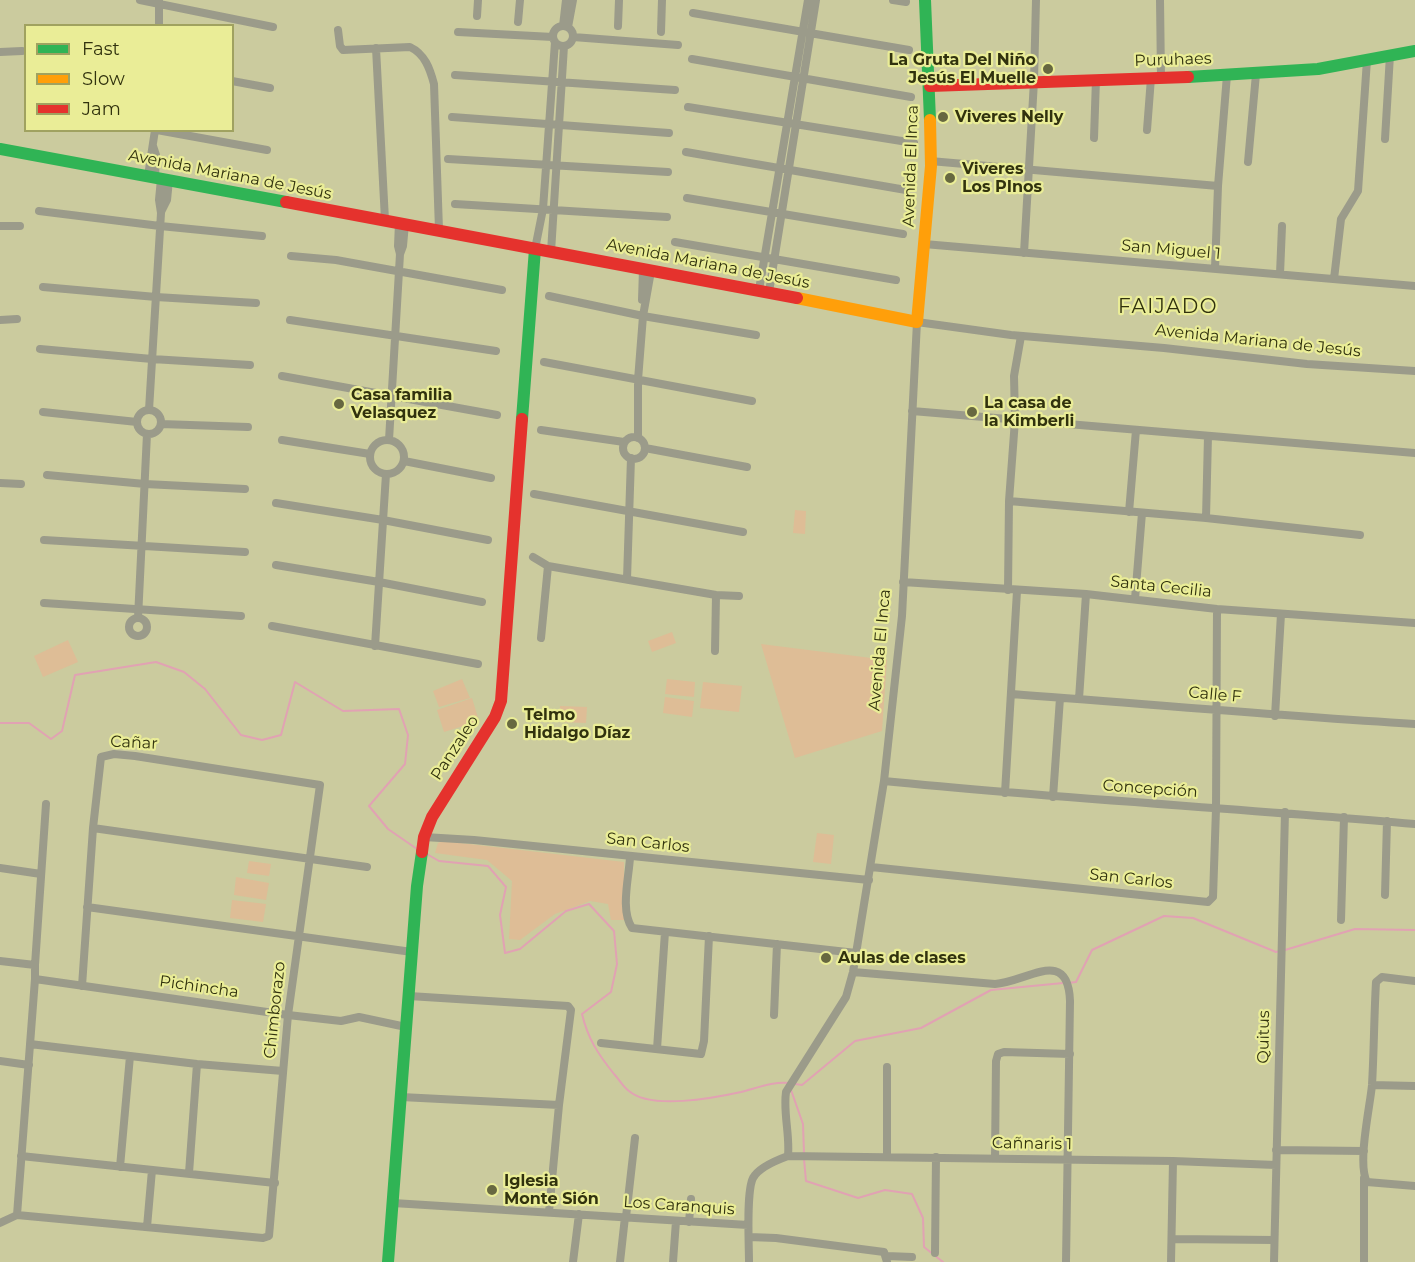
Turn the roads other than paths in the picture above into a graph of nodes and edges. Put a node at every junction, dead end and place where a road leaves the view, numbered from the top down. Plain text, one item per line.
1 (140, 0) edge
2 (478, 0) edge
3 (520, 0) edge
4 (566, 0) edge
5 (573, 0) edge
6 (619, 0) edge
7 (662, 0) edge
8 (808, 0) edge
9 (816, 0) edge
10 (893, 0) edge
11 (925, 0) edge
12 (1036, 0) edge
13 (1160, 0) edge
14 (159, 2) edge
15 (906, 2) dead end
16 (693, 14) dead end
17 (477, 16) dead end
18 (518, 22) dead end
19 (159, 24) edge
20 (566, 26) junction
21 (618, 26) dead end
22 (273, 27) dead end
23 (338, 30) dead end
24 (458, 32) dead end
25 (661, 32) dead end
26 (807, 32) junction
27 (573, 37) junction
28 (557, 42) junction
29 (678, 45) dead end
30 (376, 48) junction
31 (909, 50) dead end
32 (21, 51) dead end
33 (1415, 51) edge
34 (0, 52) edge
35 (1390, 55) junction
36 (692, 59) dead end
37 (1367, 60) junction
38 (1256, 74) junction
39 (455, 75) dead end
40 (1227, 75) junction
41 (799, 78) junction
42 (1156, 78) junction
43 (1096, 79) junction
44 (234, 81) edge
45 (1034, 81) junction
46 (557, 82) junction
47 (930, 86) junction
48 (270, 88) dead end
49 (675, 90) dead end
50 (911, 97) dead end
51 (688, 106) dead end
52 (452, 117) dead end
53 (791, 123) junction
54 (548, 124) junction
55 (559, 125) junction
56 (1148, 130) dead end
57 (156, 132) edge
58 (167, 132) edge
59 (669, 134) dead end
60 (1094, 138) dead end
61 (1385, 140) dead end
62 (914, 143) dead end
63 (0, 149) edge
64 (267, 150) dead end
65 (686, 152) dead end
66 (448, 159) dead end
67 (930, 161) junction
68 (1248, 162) dead end
69 (547, 165) junction
70 (556, 165) junction
71 (784, 169) junction
72 (1030, 169) junction
73 (668, 172) dead end
74 (158, 178) junction
75 (1218, 186) junction
76 (906, 190) dead end
77 (687, 198) dead end
78 (455, 204) dead end
79 (543, 209) junction
80 (554, 210) junction
81 (39, 211) dead end
82 (771, 212) junction
83 (781, 214) junction
84 (667, 217) dead end
85 (385, 220) junction
86 (402, 223) junction
87 (0, 226) edge
88 (20, 226) dead end
89 (160, 226) junction
90 (1282, 226) dead end
91 (439, 230) junction
92 (903, 234) dead end
93 (262, 236) dead end
94 (675, 242) dead end
95 (924, 244) junction
96 (535, 249) junction
97 (551, 252) junction
98 (1024, 253) junction
99 (291, 256) dead end
100 (763, 258) junction
101 (774, 259) junction
102 (1215, 269) junction
103 (647, 270) junction
104 (399, 271) junction
105 (1280, 274) junction
106 (1334, 279) junction
107 (896, 280) dead end
108 (1415, 285) edge
109 (43, 287) dead end
110 (502, 290) dead end
111 (764, 291) junction
112 (549, 296) dead end
113 (156, 297) junction
114 (256, 303) dead end
115 (643, 316) junction
116 (17, 319) dead end
117 (0, 320) edge
118 (290, 320) dead end
119 (917, 322) junction
120 (396, 335) junction
121 (756, 335) dead end
122 (1021, 336) junction
123 (40, 349) dead end
124 (496, 351) dead end
125 (152, 359) junction
126 (544, 363) dead end
127 (250, 365) dead end
128 (1415, 371) edge
129 (282, 376) dead end
130 (638, 380) junction
131 (390, 395) junction
132 (752, 401) dead end
133 (149, 410) junction
134 (912, 411) junction
135 (43, 412) dead end
136 (497, 415) dead end
137 (1015, 420) junction
138 (137, 422) junction
139 (161, 424) junction
140 (248, 427) dead end
141 (541, 430) dead end
142 (1136, 430) junction
143 (147, 434) junction
144 (1208, 436) junction
145 (638, 438) junction
146 (282, 440) dead end
147 (388, 440) junction
148 (624, 442) junction
149 (645, 448) junction
150 (1415, 453) edge
151 (370, 454) junction
152 (631, 458) junction
153 (404, 461) junction
154 (747, 466) dead end
155 (386, 474) junction
156 (47, 475) dead end
157 (491, 478) dead end
158 (0, 483) edge
159 (21, 484) dead end
160 (146, 484) junction
161 (245, 489) dead end
162 (534, 494) dead end
163 (1009, 501) junction
164 (276, 503) dead end
165 (1129, 512) junction
166 (630, 513) junction
167 (1142, 513) junction
168 (1206, 518) junction
169 (383, 519) junction
170 (743, 532) dead end
171 (1360, 535) dead end
172 (44, 540) dead end
173 (488, 540) dead end
174 (142, 546) junction
175 (245, 552) dead end
176 (533, 557) dead end
177 (276, 565) dead end
178 (548, 566) junction
179 (627, 579) junction
180 (379, 582) junction
181 (903, 582) junction
182 (1012, 591) junction
183 (1086, 594) junction
184 (716, 596) junction
185 (739, 596) dead end
186 (1135, 599) junction
187 (483, 602) dead end
188 (44, 603) dead end
189 (1217, 609) junction
190 (138, 614) junction
191 (1281, 614) junction
192 (241, 616) dead end
193 (1415, 623) edge
194 (272, 626) dead end
195 (541, 638) dead end
196 (375, 646) junction
197 (715, 651) dead end
198 (478, 664) dead end
199 (1012, 694) junction
200 (1060, 698) junction
201 (1079, 699) junction
202 (1217, 709) junction
203 (1275, 716) junction
204 (1415, 724) edge
205 (884, 781) junction
206 (320, 785) joint
207 (1005, 794) junction
208 (1053, 797) junction
209 (46, 804) dead end
210 (1216, 809) junction
211 (1285, 812) junction
212 (1344, 817) junction
213 (1388, 821) junction
214 (1415, 824) edge
215 (93, 828) junction
216 (424, 840) junction
217 (309, 857) junction
218 (630, 857) junction
219 (367, 867) dead end
220 (871, 867) junction
221 (0, 868) edge
222 (40, 874) junction
223 (869, 880) junction
224 (1385, 895) dead end
225 (87, 907) junction
226 (1341, 920) dead end
227 (664, 932) junction
228 (298, 936) junction
229 (710, 936) junction
230 (777, 944) junction
231 (412, 952) junction
232 (856, 953) junction
233 (0, 961) edge
234 (35, 965) junction
235 (853, 972) junction
236 (35, 979) junction
237 (1415, 981) edge
238 (82, 986) junction
239 (409, 996) junction
240 (288, 1015) junction
241 (774, 1015) dead end
242 (406, 1027) junction
243 (601, 1043) dead end
244 (30, 1044) junction
245 (657, 1049) junction
246 (1070, 1054) junction
247 (130, 1056) junction
248 (0, 1061) edge
249 (198, 1064) junction
250 (29, 1065) junction
251 (887, 1067) dead end
252 (283, 1071) junction
253 (1372, 1085) junction
254 (1415, 1086) edge
255 (401, 1097) junction
256 (559, 1105) junction
257 (635, 1138) dead end
258 (1276, 1150) junction
259 (1364, 1151) junction
260 (792, 1155) junction
261 (21, 1156) junction
262 (887, 1156) junction
263 (936, 1157) junction
264 (994, 1158) junction
265 (1066, 1160) junction
266 (1173, 1161) junction
267 (1276, 1165) junction
268 (120, 1167) junction
269 (152, 1170) junction
270 (189, 1173) junction
271 (1366, 1180) junction
272 (275, 1183) junction
273 (1415, 1186) edge
274 (691, 1199) dead end
275 (393, 1203) junction
276 (549, 1212) junction
277 (579, 1214) junction
278 (17, 1215) junction
279 (625, 1217) junction
280 (676, 1221) junction
281 (0, 1222) edge
282 (689, 1222) junction
283 (748, 1225) junction
284 (147, 1227) junction
285 (749, 1236) junction
286 (1172, 1239) junction
287 (1274, 1240) junction
288 (935, 1253) dead end
289 (886, 1257) edge
290 (912, 1257) dead end
291 (388, 1262) edge
292 (573, 1262) edge
293 (620, 1262) edge
294 (673, 1262) edge
295 (749, 1262) edge
296 (1066, 1262) edge
297 (1171, 1262) edge
298 (1274, 1262) edge
299 (1364, 1262) edge

1 - 14 street
2 - 17 street
3 - 18 street
4 - 20 street
5 - 20 street
6 - 21 street
7 - 25 street
8 - 26 street
9 - 26 street
10 - 15 street
11 - 47 street, Avenida El Inca
12 - 45 street
13 - 42 street
14 - 19 street
14 - 22 street
16 - 26 street
20 - 27 street
20 - 28 street
23 - 30 street
24 - 28 street
26 - 31 street
26 - 41 street
27 - 28 street
27 - 29 street
28 - 46 street
30 - 85 street
30 - 91 street
32 - 34 street
33 - 35 street, Puruhaes
35 - 37 street, Puruhaes
35 - 61 street
36 - 41 street
37 - 38 street, Puruhaes
37 - 106 street
38 - 40 street, Puruhaes
38 - 68 street
39 - 46 street
40 - 42 street, Puruhaes
40 - 75 street
41 - 50 street
41 - 53 street
42 - 43 street, Puruhaes
42 - 56 street
43 - 45 street, Puruhaes
43 - 60 street
44 - 48 street
45 - 47 street, Puruhaes
45 - 72 street
46 - 49 street
46 - 54 street
46 - 55 street
47 - 67 street, Avenida El Inca
51 - 53 street
52 - 54 street
53 - 62 street
53 - 71 street
54 - 55 street
54 - 69 street
55 - 59 street
55 - 70 street
57 - 74 street
58 - 64 street
63 - 74 street, Avenida Mariana de Jesús
65 - 71 street
66 - 69 street
67 - 72 street
67 - 95 street, Avenida El Inca
69 - 70 street
69 - 79 street
70 - 73 street
70 - 80 street
71 - 76 street
71 - 82 street
71 - 83 street
72 - 75 street
72 - 98 street
74 - 85 street, Avenida Mariana de Jesús
74 - 89 street
75 - 102 street
77 - 82 street
78 - 79 street
79 - 80 street
79 - 96 street
80 - 84 street
80 - 97 street
81 - 89 street
82 - 83 street
82 - 100 street
83 - 92 street
83 - 101 street
85 - 86 street, Avenida Mariana de Jesús
86 - 91 street, Avenida Mariana de Jesús
86 - 104 street
87 - 88 street
89 - 93 street
89 - 113 street
90 - 105 street
91 - 96 street, Avenida Mariana de Jesús
94 - 100 street
95 - 98 street, San Miguel 1
95 - 119 street, Avenida El Inca
96 - 97 street, Avenida Mariana de Jesús
96 - 216 street, Panzaleo
97 - 103 street, Avenida Mariana de Jesús
98 - 102 street, San Miguel 1
99 - 104 street
100 - 101 street
100 - 111 street
101 - 107 street
101 - 111 street
102 - 105 street, San Miguel 1
103 - 111 street, Avenida Mariana de Jesús
103 - 115 street
104 - 110 street
104 - 120 street
105 - 106 street, San Miguel 1
106 - 108 street, San Miguel 1
109 - 113 street
111 - 119 street, Avenida Mariana de Jesús
112 - 115 street
113 - 114 street
113 - 125 street
115 - 121 street
115 - 130 street
116 - 117 street
118 - 120 street
119 - 122 street, Avenida Mariana de Jesús
119 - 134 street, Avenida El Inca
120 - 124 street
120 - 131 street
122 - 128 street, Avenida Mariana de Jesús
122 - 137 street
123 - 125 street
125 - 127 street
125 - 133 street
126 - 130 street
129 - 131 street
130 - 132 street
130 - 145 street
131 - 136 street
131 - 147 street
133 - 138 street
133 - 139 street
134 - 137 street
134 - 181 street, Avenida El Inca
135 - 138 street
137 - 142 street
137 - 163 street
138 - 143 street
139 - 140 street
139 - 143 street
141 - 148 street
142 - 144 street
142 - 165 street
143 - 160 street
144 - 150 street
144 - 168 street
145 - 148 street
145 - 149 street
146 - 151 street
147 - 151 street
147 - 153 street
148 - 152 street
149 - 152 street
149 - 154 street
151 - 155 street
152 - 166 street
153 - 155 street
153 - 157 street
155 - 169 street
156 - 160 street
158 - 159 street
160 - 161 street
160 - 174 street
162 - 166 street
163 - 165 street
163 - 182 street
164 - 169 street
165 - 167 street
166 - 170 street
166 - 179 street
167 - 168 street
167 - 186 street
168 - 171 street
169 - 173 street
169 - 180 street
172 - 174 street
174 - 175 street
174 - 190 street
176 - 178 street
177 - 180 street
178 - 179 street
178 - 195 street
179 - 184 street
180 - 187 street
180 - 196 street
181 - 182 street, Santa Cecilia
181 - 205 street, Avenida El Inca
182 - 183 street, Santa Cecilia
182 - 199 street
183 - 186 street, Santa Cecilia
183 - 201 street
184 - 185 street
184 - 197 street
186 - 189 street, Santa Cecilia
188 - 190 street
189 - 191 street, Santa Cecilia
189 - 202 street
190 - 192 street
191 - 193 street, Santa Cecilia
191 - 203 street
194 - 196 street
196 - 198 street
199 - 200 street, Calle F
199 - 207 street
200 - 201 street, Calle F
200 - 208 street
201 - 202 street, Calle F
202 - 203 street, Calle F
202 - 210 street
203 - 204 street, Calle F
205 - 207 street, Concepción
205 - 220 street, Avenida El Inca
206 - 215 street, Cañar
206 - 217 street, Chimborazo
207 - 208 street, Concepción
208 - 210 street, Concepción
209 - 222 street
210 - 211 street, Concepción
210 - 220 street, San Carlos
211 - 212 street, Concepción
211 - 258 street, Quitus
212 - 213 street, Concepción
212 - 226 street
213 - 214 street, Concepción
213 - 224 street
215 - 217 street
215 - 225 street, Cañar
216 - 218 street, San Carlos
216 - 231 street, Panzaleo
217 - 219 street
217 - 228 street, Chimborazo
218 - 223 street, San Carlos
218 - 227 street
220 - 223 street, Avenida El Inca
221 - 222 street
222 - 234 street
223 - 232 street, Avenida El Inca
225 - 228 street
225 - 238 street, Cañar
227 - 229 street
227 - 245 street
228 - 231 street
228 - 240 street, Chimborazo
229 - 230 street
229 - 245 street
230 - 232 street
230 - 241 street
231 - 239 street, Panzaleo
232 - 235 street, Avenida El Inca
233 - 234 street
234 - 236 street
235 - 246 street
235 - 260 street, Avenida El Inca
236 - 238 street, Pichincha
236 - 244 street
237 - 253 street
238 - 240 street, Pichincha
239 - 242 street, Panzaleo
239 - 256 street
240 - 242 street, Pichincha
240 - 252 street, Chimborazo
242 - 255 street, Panzaleo
243 - 245 street
244 - 247 street
244 - 250 street
246 - 264 street
246 - 265 street
247 - 249 street
247 - 268 street
248 - 250 street
249 - 252 street
249 - 270 street
250 - 261 street
251 - 262 street
252 - 272 street, Chimborazo
253 - 254 street
253 - 259 street
255 - 256 street
255 - 275 street, Panzaleo
256 - 276 street
257 - 279 street
258 - 259 street
258 - 267 street, Quitus
259 - 271 street
260 - 262 street, Cañnaris 1
260 - 283 street
261 - 268 street
261 - 278 street
262 - 263 street, Cañnaris 1
263 - 264 street, Cañnaris 1
263 - 288 street
264 - 265 street, Cañnaris 1
265 - 266 street, Cañnaris 1
265 - 296 street
266 - 267 street, Cañnaris 1
266 - 286 street
267 - 287 street, Quitus
268 - 269 street
269 - 270 street
269 - 284 street
270 - 272 street
271 - 273 street
271 - 299 street
272 - 284 street, Chimborazo
274 - 282 street
275 - 276 street, Los Caranquis
275 - 291 street, Panzaleo
276 - 277 street, Los Caranquis
277 - 279 street, Los Caranquis
277 - 292 street
278 - 281 street
278 - 284 street
279 - 280 street, Los Caranquis
279 - 293 street
280 - 282 street, Los Caranquis
280 - 294 street
282 - 283 street, Los Caranquis
283 - 285 street
285 - 289 street
285 - 295 street
286 - 287 street
286 - 297 street
287 - 298 street, Quitus
289 - 290 street

